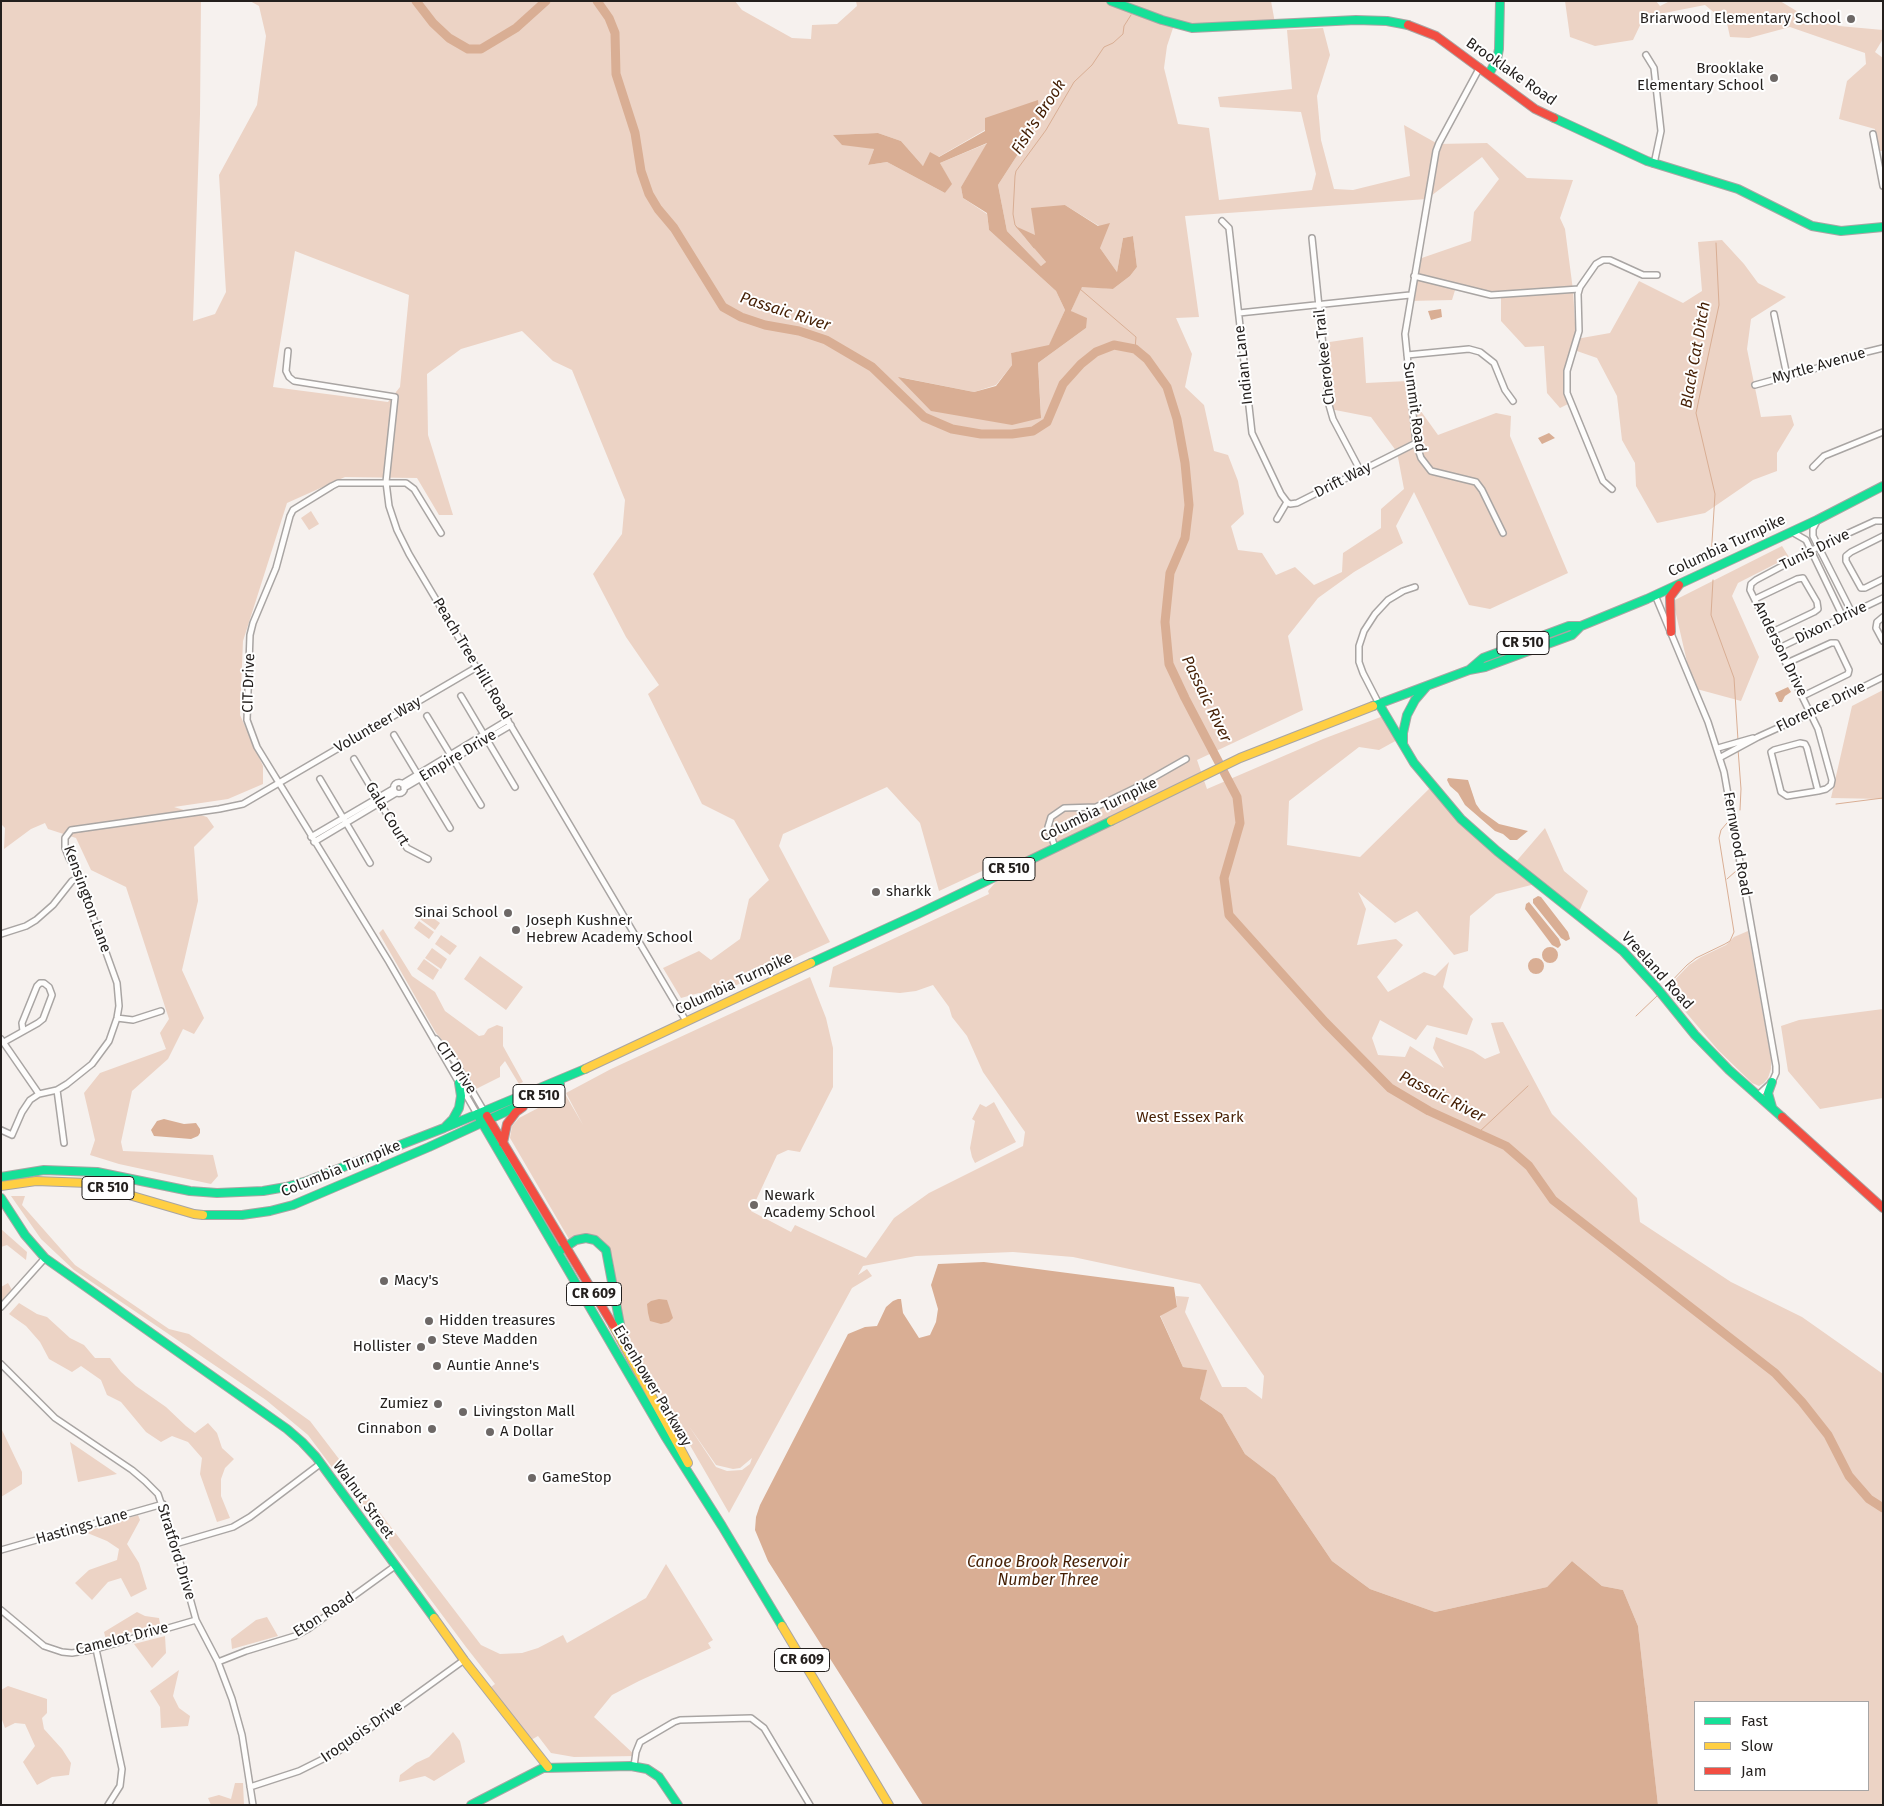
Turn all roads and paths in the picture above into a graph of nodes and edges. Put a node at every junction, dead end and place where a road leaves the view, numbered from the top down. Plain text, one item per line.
1 (1112, 1) edge
2 (1500, 1) edge
3 (1646, 56) dead end
4 (1480, 68) junction
5 (1489, 74) junction
6 (1873, 134) dead end
7 (1654, 164) junction
8 (1883, 186) edge
9 (1222, 221) dead end
10 (1883, 227) edge
11 (1312, 238) dead end
12 (1657, 275) dead end
13 (1414, 276) junction
14 (1579, 289) junction
15 (1410, 296) junction
16 (1320, 305) junction
17 (1239, 313) junction
18 (1774, 314) dead end
19 (1883, 348) edge
20 (288, 351) dead end
21 (1407, 355) junction
22 (1787, 376) junction
23 (1755, 385) dead end
24 (1513, 401) dead end
25 (1883, 432) edge
26 (1416, 443) junction
27 (1813, 466) dead end
28 (1360, 470) junction
29 (386, 482) junction
30 (1883, 486) edge
31 (1612, 489) dead end
32 (1287, 502) junction
33 (1277, 519) dead end
34 (1817, 520) junction
35 (1882, 520) edge
36 (1791, 532) junction
37 (442, 533) dead end
38 (1503, 533) dead end
39 (1883, 536) edge
40 (1818, 547) junction
41 (1811, 550) junction
42 (1883, 579) edge
43 (1682, 582) junction
44 (1751, 584) joint
45 (1415, 586) dead end
46 (1655, 595) junction
47 (1883, 598) edge
48 (1755, 599) junction
49 (1852, 612) junction
50 (1843, 616) junction
51 (1883, 617) edge
52 (1671, 632) junction
53 (1772, 632) junction
54 (1883, 641) edge
55 (1779, 648) junction
56 (1787, 663) junction
57 (477, 667) junction
58 (1883, 677) edge
59 (1427, 685) junction
60 (461, 696) dead end
61 (1803, 696) junction
62 (1379, 704) junction
63 (1811, 713) junction
64 (427, 716) dead end
65 (510, 722) junction
66 (394, 735) dead end
67 (485, 737) junction
68 (1403, 744) junction
69 (1738, 745) junction
70 (1718, 748) junction
71 (452, 757) junction
72 (1720, 758) junction
73 (1186, 759) dead end
74 (354, 760) dead end
75 (418, 777) junction
76 (320, 779) dead end
77 (279, 784) junction
78 (403, 786) junction
79 (516, 787) dead end
80 (1818, 790) junction
81 (394, 791) junction
82 (379, 800) junction
83 (481, 805) dead end
84 (345, 820) junction
85 (450, 828) dead end
86 (313, 840) junction
87 (1055, 847) junction
88 (428, 859) dead end
89 (370, 863) dead end
90 (80, 877) junction
91 (1, 934) edge
92 (161, 1011) dead end
93 (117, 1018) junction
94 (686, 1021) junction
95 (426, 1027) junction
96 (23, 1031) junction
97 (2, 1041) edge
98 (586, 1068) junction
99 (1772, 1082) junction
100 (459, 1083) junction
101 (57, 1090) junction
102 (39, 1094) junction
103 (1757, 1096) junction
104 (529, 1101) junction
105 (1774, 1111) junction
106 (481, 1112) junction
107 (486, 1121) junction
108 (444, 1128) junction
109 (1, 1130) edge
110 (464, 1131) junction
111 (491, 1138) junction
112 (503, 1143) junction
113 (64, 1144) dead end
114 (1, 1177) edge
115 (1, 1186) edge
116 (1, 1198) edge
117 (1883, 1208) edge
118 (565, 1246) junction
119 (557, 1254) junction
120 (45, 1258) junction
121 (1, 1307) edge
122 (624, 1343) junction
123 (1, 1364) edge
124 (320, 1464) junction
125 (162, 1504) junction
126 (716, 1515) junction
127 (175, 1544) junction
128 (1, 1550) edge
129 (395, 1566) junction
130 (1, 1610) edge
131 (196, 1620) junction
132 (96, 1649) junction
133 (464, 1660) junction
134 (218, 1662) junction
135 (634, 1766) junction
136 (548, 1767) junction
137 (250, 1787) junction
138 (108, 1805) edge
139 (253, 1805) edge
140 (471, 1805) edge
141 (678, 1805) edge
142 (810, 1805) edge
143 (889, 1805) edge

1 - 4 main road, Brooklake Road
2 - 5 main road
3 - 7 street
4 - 5 main road, Brooklake Road
4 - 13 street
5 - 7 main road, Brooklake Road
6 - 8 street
7 - 10 main road, Brooklake Road
9 - 17 street, Indian Lane
11 - 16 street, Cherokee Trail
12 - 14 street
13 - 14 street
13 - 15 street, Summit Road
14 - 31 street
15 - 16 street
15 - 21 street, Summit Road
16 - 17 street
16 - 28 street, Cherokee Trail
17 - 32 street, Indian Lane
18 - 22 street
19 - 22 street, Myrtle Avenue
20 - 29 street, Peach Tree Hill Road
21 - 24 street
21 - 26 street, Summit Road
22 - 23 street, Myrtle Avenue
25 - 27 street
26 - 28 street, Drift Way
26 - 38 street, Summit Road
28 - 32 street, Drift Way
29 - 37 street, CIT Drive
29 - 57 street, Peach Tree Hill Road
29 - 77 street, CIT Drive
30 - 34 main road, Columbia Turnpike / CR 510
32 - 33 street
34 - 36 main road, Columbia Turnpike / CR 510
34 - 40 street
35 - 40 street, Tunis Drive
36 - 41 street
36 - 43 main road, Columbia Turnpike / CR 510
39 - 42 street
40 - 41 street, Tunis Drive
40 - 49 street
41 - 44 street, Tunis Drive
41 - 50 street
43 - 46 main road, Columbia Turnpike / CR 510
43 - 52 main road
44 - 48 street, Anderson Drive
45 - 62 street
46 - 52 street, Fernwood Road
46 - 59 main road, Columbia Turnpike / CR 510
47 - 49 street, Dixon Drive
48 - 53 street, Anderson Drive
48 - 53 street
49 - 50 street, Dixon Drive
50 - 55 street, Dixon Drive
51 - 54 street
52 - 70 street, Fernwood Road
53 - 55 street, Anderson Drive
55 - 56 street, Anderson Drive
56 - 61 street, Anderson Drive
56 - 61 street
57 - 65 street, Peach Tree Hill Road
57 - 77 street, Volunteer Way
58 - 63 street, Florence Drive
59 - 62 main road, Columbia Turnpike / CR 510
59 - 68 main road
60 - 67 street
61 - 63 street, Anderson Drive
62 - 68 main road, Vreeland Road
62 - 87 main road, Columbia Turnpike / CR 510
63 - 69 street, Florence Drive
63 - 80 street, Anderson Drive
64 - 71 street
65 - 67 street, Empire Drive
65 - 94 street, Peach Tree Hill Road
66 - 75 street
67 - 71 street, Empire Drive
67 - 79 street
68 - 103 main road, Vreeland Road
69 - 70 street, Florence Drive
69 - 72 street, Florence Drive
70 - 72 street, Fernwood Road
71 - 75 street, Empire Drive
71 - 83 street
72 - 99 street, Fernwood Road
73 - 87 street
74 - 82 street, Gala Court
75 - 78 street, Empire Drive
75 - 85 street
76 - 84 street
77 - 86 street, CIT Drive
77 - 90 street, Kensington Lane
78 - 81 street, Empire Drive
78 - 81 street, Empire Drive
80 - 80 street
81 - 82 street, Empire Drive
82 - 84 street, Empire Drive
82 - 88 street, Gala Court
84 - 86 street, Empire Drive
84 - 89 street
86 - 95 street, CIT Drive
87 - 94 main road, Columbia Turnpike / CR 510
90 - 91 street
90 - 93 street, Kensington Lane
92 - 93 street
93 - 101 street, Kensington Lane
94 - 98 main road, Columbia Turnpike / CR 510
95 - 100 street, CIT Drive
95 - 106 street, CIT Drive
96 - 96 street
96 - 97 street
97 - 102 street
98 - 104 main road, Columbia Turnpike / CR 510
98 - 106 main road, Columbia Turnpike / CR 510
99 - 103 street
99 - 105 main road
100 - 106 street, CIT Drive
100 - 108 main road
101 - 102 street, Kensington Lane
101 - 113 street
102 - 109 street
103 - 105 main road, Vreeland Road
104 - 107 main road, Columbia Turnpike / CR 510
104 - 112 main road
105 - 117 main road, Vreeland Road
106 - 107 main road, Eisenhower Parkway / CR 609
106 - 108 main road, Columbia Turnpike / CR 510
107 - 110 main road, Columbia Turnpike / CR 510
107 - 111 main road, Eisenhower Parkway / CR 609
107 - 112 main road, Eisenhower Parkway / CR 609
108 - 114 main road, Columbia Turnpike / CR 510
110 - 111 main road
110 - 115 main road, Columbia Turnpike / CR 510
111 - 119 main road, Eisenhower Parkway / CR 609
112 - 118 main road, Eisenhower Parkway / CR 609
116 - 120 main road, Walnut Street
118 - 119 main road
118 - 122 main road, Eisenhower Parkway / CR 609
118 - 122 main road
119 - 126 main road, Eisenhower Parkway / CR 609
120 - 121 street
120 - 124 main road, Walnut Street
122 - 126 main road, Eisenhower Parkway / CR 609
123 - 125 street, Stratford Drive
124 - 127 street
124 - 129 main road, Walnut Street
125 - 127 street, Stratford Drive
125 - 128 street, Hastings Lane
126 - 143 main road, Eisenhower Parkway / CR 609
127 - 131 street, Stratford Drive
129 - 133 main road, Walnut Street
129 - 134 street, Eton Road
130 - 132 street, Camelot Drive
131 - 132 street, Camelot Drive
131 - 134 street, Stratford Drive
132 - 138 street
133 - 136 main road, Walnut Street
133 - 137 street, Iroquois Drive
134 - 137 street, Stratford Drive
135 - 136 main road
135 - 141 main road
135 - 142 street
136 - 140 main road
137 - 139 street, Stratford Drive

